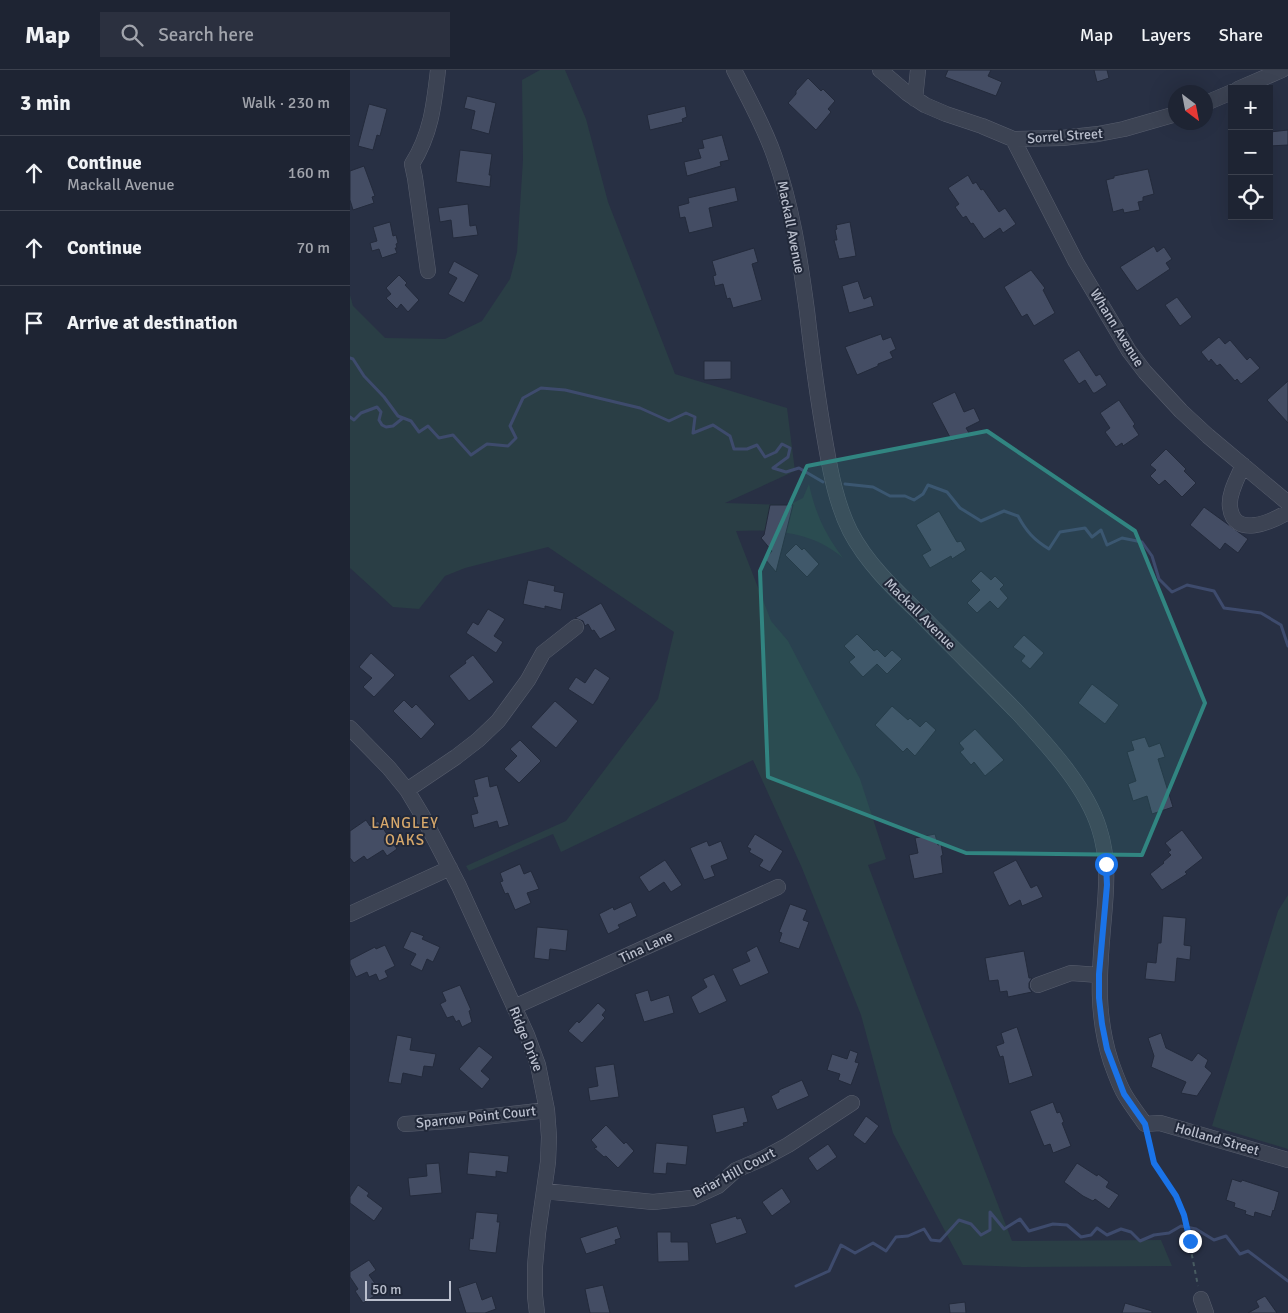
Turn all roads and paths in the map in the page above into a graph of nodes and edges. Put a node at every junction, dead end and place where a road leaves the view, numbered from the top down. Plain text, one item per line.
1 (438, 70) edge
2 (734, 70) edge
3 (880, 70) edge
4 (918, 70) edge
5 (1282, 70) edge
6 (1247, 85) edge
7 (1228, 94) edge
8 (916, 99) junction
9 (1213, 100) edge
10 (1168, 116) edge
11 (1013, 139) junction
12 (428, 271) dead end
13 (1242, 465) junction
14 (1288, 502) edge
15 (1288, 512) edge
16 (576, 627) dead end
17 (350, 728) edge
18 (407, 790) junction
19 (450, 868) junction
20 (778, 887) dead end
21 (350, 914) edge
22 (1099, 974) junction
23 (1038, 985) dead end
24 (514, 1007) junction
25 (852, 1103) dead end
26 (547, 1110) junction
27 (405, 1124) dead end
28 (1145, 1124) junction
29 (1288, 1160) edge
30 (544, 1191) junction
31 (1204, 1306) edge
32 (537, 1313) edge

1 - 12 street
2 - 22 street, Mackall Avenue
3 - 8 street, Sorrel Street
4 - 8 street
5 - 6 street
7 - 9 street
8 - 11 street, Sorrel Street
10 - 11 street, Sorrel Street
11 - 13 street, Whann Avenue
13 - 14 street, Whann Avenue
13 - 15 street
16 - 18 street
17 - 18 street, Ridge Drive
18 - 19 street, Ridge Drive
19 - 21 street
19 - 24 street, Ridge Drive
20 - 24 street, Tina Lane
22 - 23 street
22 - 28 street, Mackall Avenue
24 - 26 street, Ridge Drive
25 - 30 street, Briar Hill Court
26 - 27 street, Sparrow Point Court
26 - 30 street, Ridge Drive
28 - 29 street, Holland Street
28 - 31 path
30 - 32 street, Ridge Drive

